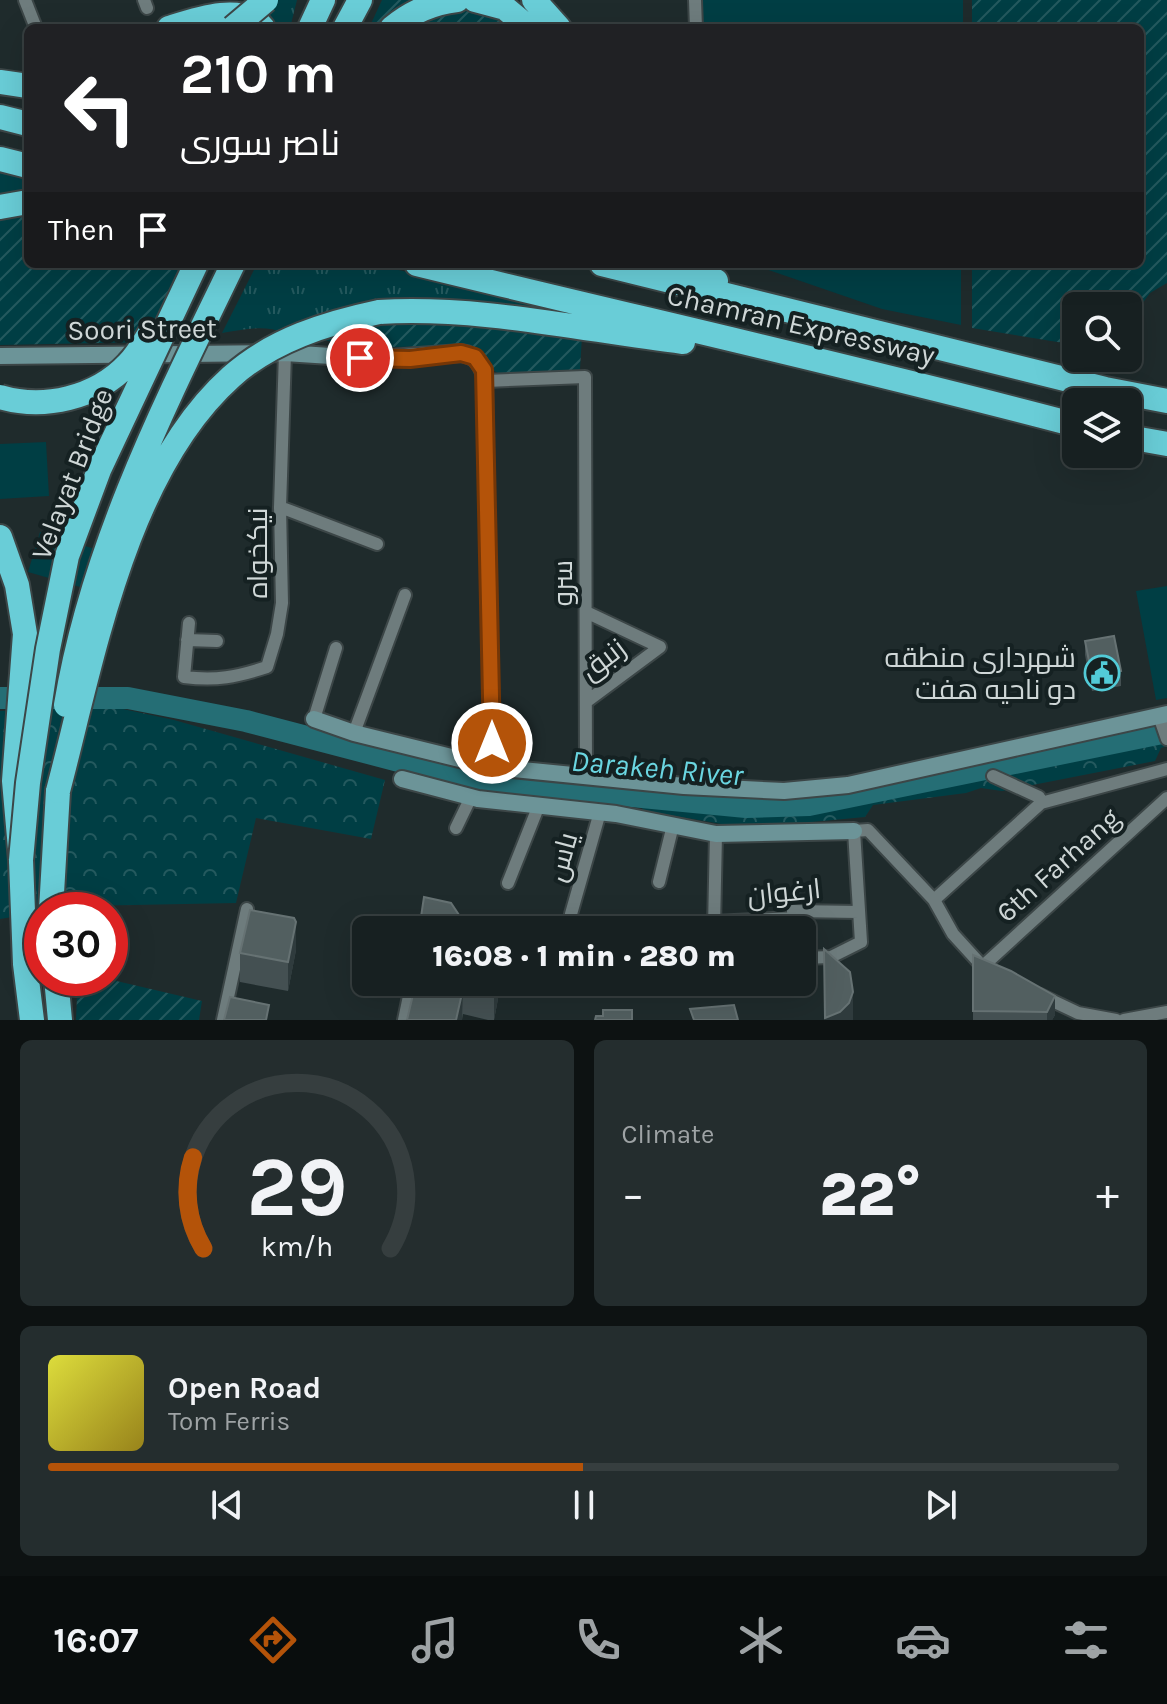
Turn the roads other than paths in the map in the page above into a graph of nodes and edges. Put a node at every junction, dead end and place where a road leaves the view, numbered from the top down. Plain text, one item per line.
1 (25, 0) edge
2 (266, 0) edge
3 (323, 0) edge
4 (360, 0) edge
5 (457, 0) edge
6 (475, 0) edge
7 (534, 0) edge
8 (695, 0) edge
9 (34, 24) edge
10 (188, 24) edge
11 (238, 24) edge
12 (258, 24) edge
13 (312, 24) edge
14 (347, 24) edge
15 (398, 24) edge
16 (524, 24) edge
17 (555, 24) edge
18 (696, 24) edge
19 (0, 82) edge
20 (24, 85) edge
21 (0, 117) edge
22 (24, 123) edge
23 (0, 159) edge
24 (24, 165) edge
25 (24, 203) edge
26 (0, 207) edge
27 (192, 268) edge
28 (193, 268) edge
29 (231, 268) edge
30 (433, 268) edge
31 (619, 268) edge
32 (690, 268) edge
33 (750, 299) junction
34 (762, 348) junction
35 (285, 353) junction
36 (0, 356) edge
37 (18, 357) junction
38 (0, 364) edge
39 (486, 381) junction
40 (0, 397) edge
41 (1167, 401) edge
42 (1062, 421) edge
43 (1142, 440) edge
44 (1167, 444) edge
45 (280, 507) junction
46 (0, 537) edge
47 (377, 544) dead end
48 (405, 595) dead end
49 (586, 612) junction
50 (189, 623) dead end
51 (187, 640) junction
52 (217, 641) dead end
53 (336, 648) dead end
54 (586, 702) junction
55 (314, 719) joint
56 (1164, 724) edge
57 (354, 733) junction
58 (492, 767) junction
59 (1167, 769) edge
60 (993, 776) dead end
61 (586, 777) junction
62 (402, 779) dead end
63 (58, 791) junction
64 (471, 797) junction
65 (1166, 802) edge
66 (1041, 803) junction
67 (539, 805) junction
68 (600, 812) junction
69 (673, 825) junction
70 (456, 828) dead end
71 (854, 831) junction
72 (716, 834) junction
73 (21, 860) junction
74 (659, 882) dead end
75 (508, 883) dead end
76 (52, 892) edge
77 (934, 900) junction
78 (247, 909) edge
79 (859, 912) junction
80 (571, 914) dead end
81 (714, 916) edge
82 (794, 916) edge
83 (816, 958) edge
84 (982, 967) junction
85 (996, 973) edge
86 (1023, 987) edge
87 (58, 996) edge
88 (409, 996) edge
89 (1167, 1012) edge
90 (32, 1020) edge
91 (60, 1020) edge
92 (223, 1020) edge
93 (404, 1020) edge
94 (1116, 1020) edge
95 (1124, 1020) edge

1 - 9 street
2 - 11 highway, bridge
3 - 13 highway
4 - 14 highway
5 - 15 highway
6 - 16 highway
7 - 17 highway
8 - 18 street
10 - 12 highway
19 - 20 highway
21 - 22 highway
23 - 24 highway
25 - 26 highway
27 - 40 highway, bridge
28 - 73 highway, Velayat Bridge, bridge
29 - 63 highway, Velayat Bridge, bridge
30 - 34 highway, Chamran Expressway
31 - 33 highway, Chamran Expressway
32 - 33 highway
33 - 41 highway, Chamran Expressway
34 - 42 highway, Chamran Expressway
34 - 63 highway, bridge
35 - 37 street, Soori Street
35 - 39 street, Soori Street
35 - 45 street, نیکخواه
36 - 37 street, Soori Street
37 - 38 street
39 - 49 street, سرو
39 - 58 street
43 - 44 highway
45 - 47 street
45 - 51 street, نیکخواه
46 - 73 highway, bridge
48 - 57 street
49 - 54 street, سرو
49 - 54 street, زنبق
50 - 51 street
51 - 52 street
53 - 55 street
54 - 61 street, سرو
55 - 57 street
56 - 61 street
57 - 58 street
58 - 61 street
59 - 66 street
60 - 66 street
62 - 64 street
63 - 76 highway
64 - 67 street
64 - 70 street
65 - 84 street, 6th Farhang
66 - 77 street
67 - 68 street
67 - 75 street
68 - 69 street
68 - 80 street, یاس
69 - 72 street
69 - 74 street
71 - 72 street
71 - 77 street
71 - 79 street
72 - 81 street
73 - 90 highway
77 - 84 street
78 - 92 street
79 - 82 street, ارغوان
79 - 83 street
84 - 85 street
86 - 94 street
87 - 91 highway
88 - 93 street
89 - 95 street

